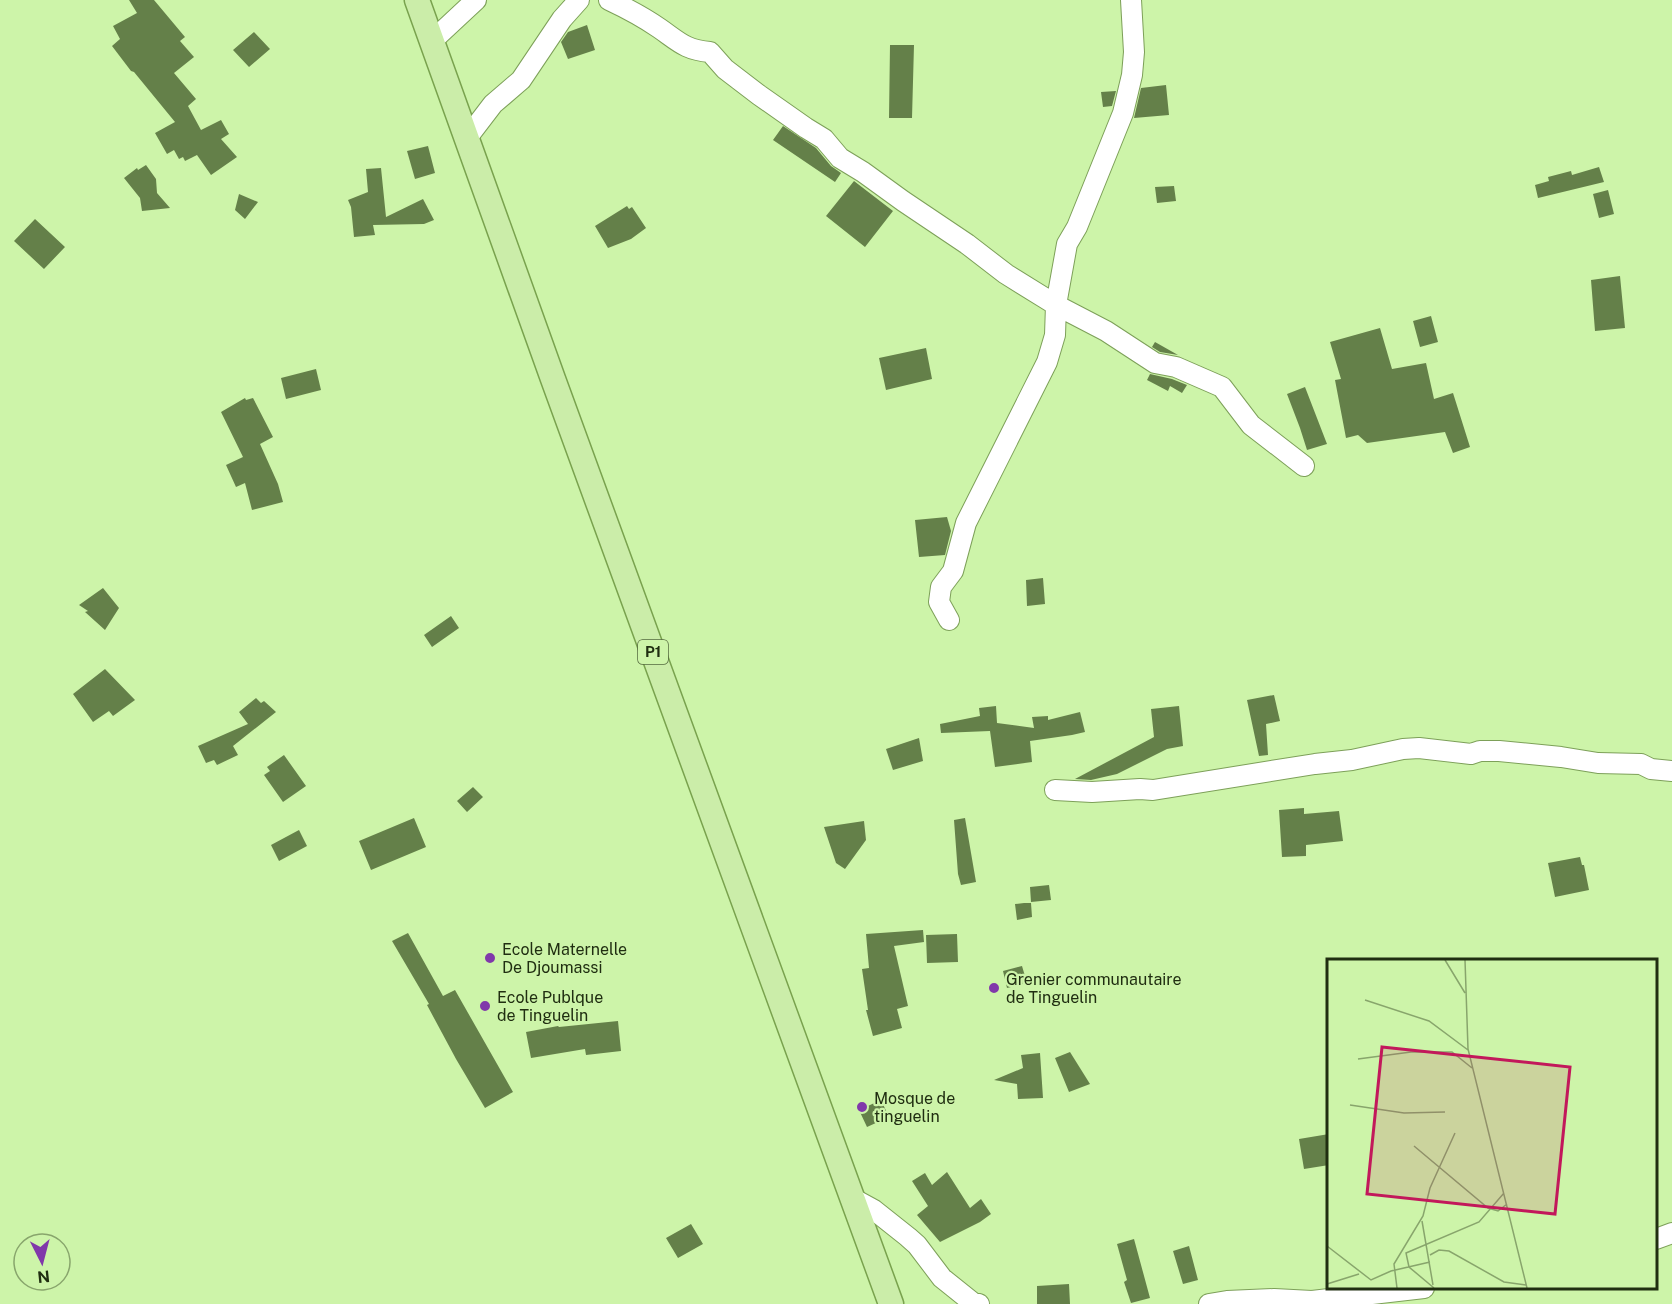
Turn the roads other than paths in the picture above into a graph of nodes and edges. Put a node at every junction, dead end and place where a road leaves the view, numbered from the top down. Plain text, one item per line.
1 (417, 0) edge
2 (476, 0) edge
3 (579, 0) edge
4 (609, 0) edge
5 (1131, 0) edge
6 (432, 41) junction
7 (467, 138) junction
8 (1056, 305) junction
9 (1304, 466) dead end
10 (949, 620) dead end
11 (1672, 771) edge
12 (1055, 790) dead end
13 (852, 1198) junction
14 (1672, 1233) edge
15 (1657, 1239) edge
16 (1408, 1289) edge
17 (891, 1304) edge
18 (979, 1304) edge
19 (1209, 1304) edge

1 - 6 main road, P1
2 - 6 street
3 - 7 street
4 - 8 street
5 - 8 street
6 - 7 main road, P1
7 - 13 main road, P1
8 - 9 street
8 - 10 street
11 - 12 street
13 - 17 main road, P1
13 - 18 street
14 - 15 street
16 - 19 street

